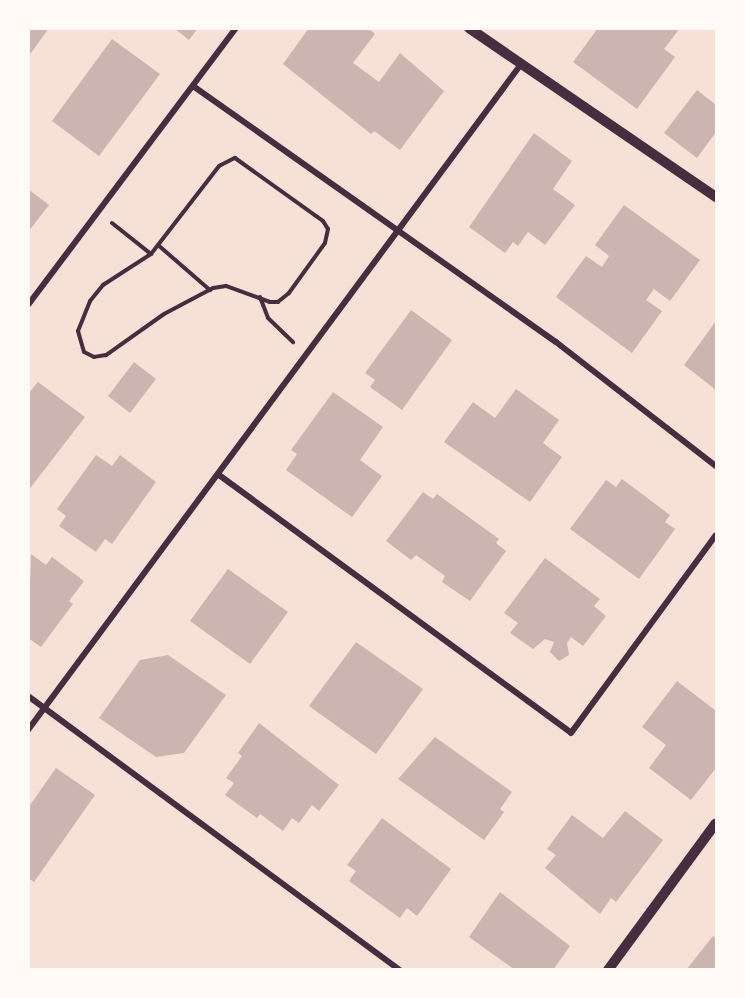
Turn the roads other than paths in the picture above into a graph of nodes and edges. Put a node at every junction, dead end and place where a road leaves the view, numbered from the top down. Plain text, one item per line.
1 (236, 28) edge
2 (469, 28) edge
3 (522, 63) junction
4 (193, 86) junction
5 (717, 197) edge
6 (397, 231) junction
7 (28, 305) edge
8 (717, 466) edge
9 (219, 475) junction
10 (717, 535) edge
11 (28, 696) edge
12 (45, 708) junction
13 (28, 730) edge
14 (717, 823) edge
15 (400, 969) edge
16 (608, 969) edge

1 - 4 street
2 - 3 street
3 - 5 street
3 - 6 street
4 - 6 street
4 - 7 street
6 - 8 street
6 - 9 street
9 - 10 street
9 - 12 street
11 - 12 street
12 - 13 street
12 - 15 street
14 - 16 street

